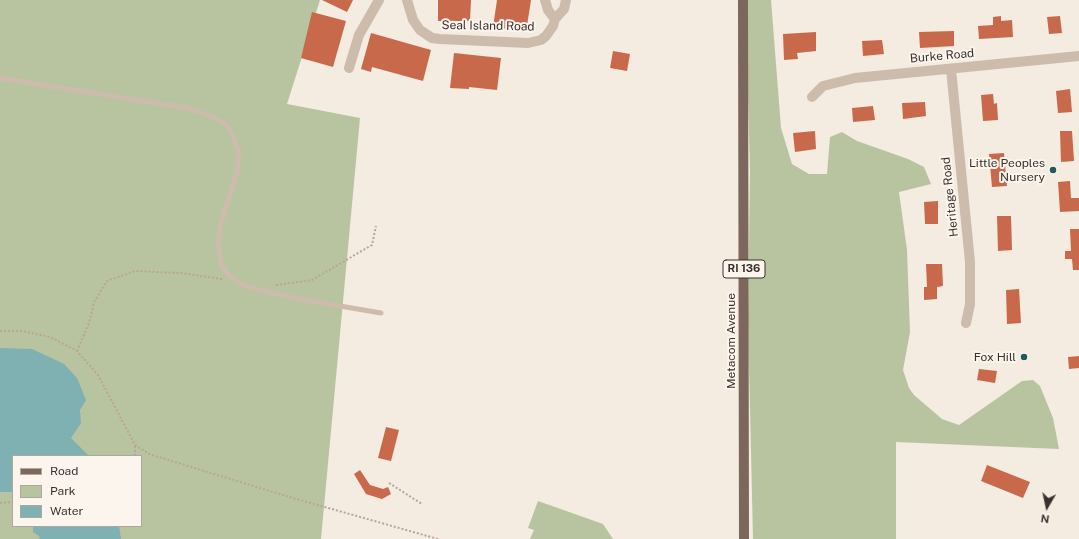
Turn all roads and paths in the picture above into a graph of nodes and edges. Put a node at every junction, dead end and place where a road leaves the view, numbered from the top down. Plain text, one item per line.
1 (379, 0) edge
2 (407, 0) edge
3 (545, 0) edge
4 (566, 0) edge
5 (743, 0) edge
6 (555, 19) junction
7 (1079, 56) edge
8 (348, 68) dead end
9 (951, 69) junction
10 (0, 78) edge
11 (812, 97) dead end
12 (376, 226) dead end
13 (236, 282) junction
14 (270, 285) dead end
15 (381, 313) dead end
16 (966, 323) dead end
17 (0, 331) edge
18 (77, 351) junction
19 (135, 444) junction
20 (134, 455) edge
21 (389, 483) dead end
22 (12, 502) edge
23 (0, 503) edge
24 (422, 504) dead end
25 (438, 539) edge
26 (744, 539) edge

1 - 8 street
2 - 6 street, Seal Island Road
3 - 6 street, Seal Island Road
4 - 6 street, Seal Island Road
5 - 26 main road, Metacom Avenue / RI 136
7 - 9 street, Burke Road
9 - 11 street, Burke Road
9 - 16 street, Heritage Road
10 - 13 lane
12 - 14 path
13 - 15 lane
13 - 18 path
17 - 18 path
18 - 19 path
19 - 20 path
19 - 25 path
21 - 24 path
22 - 23 path

